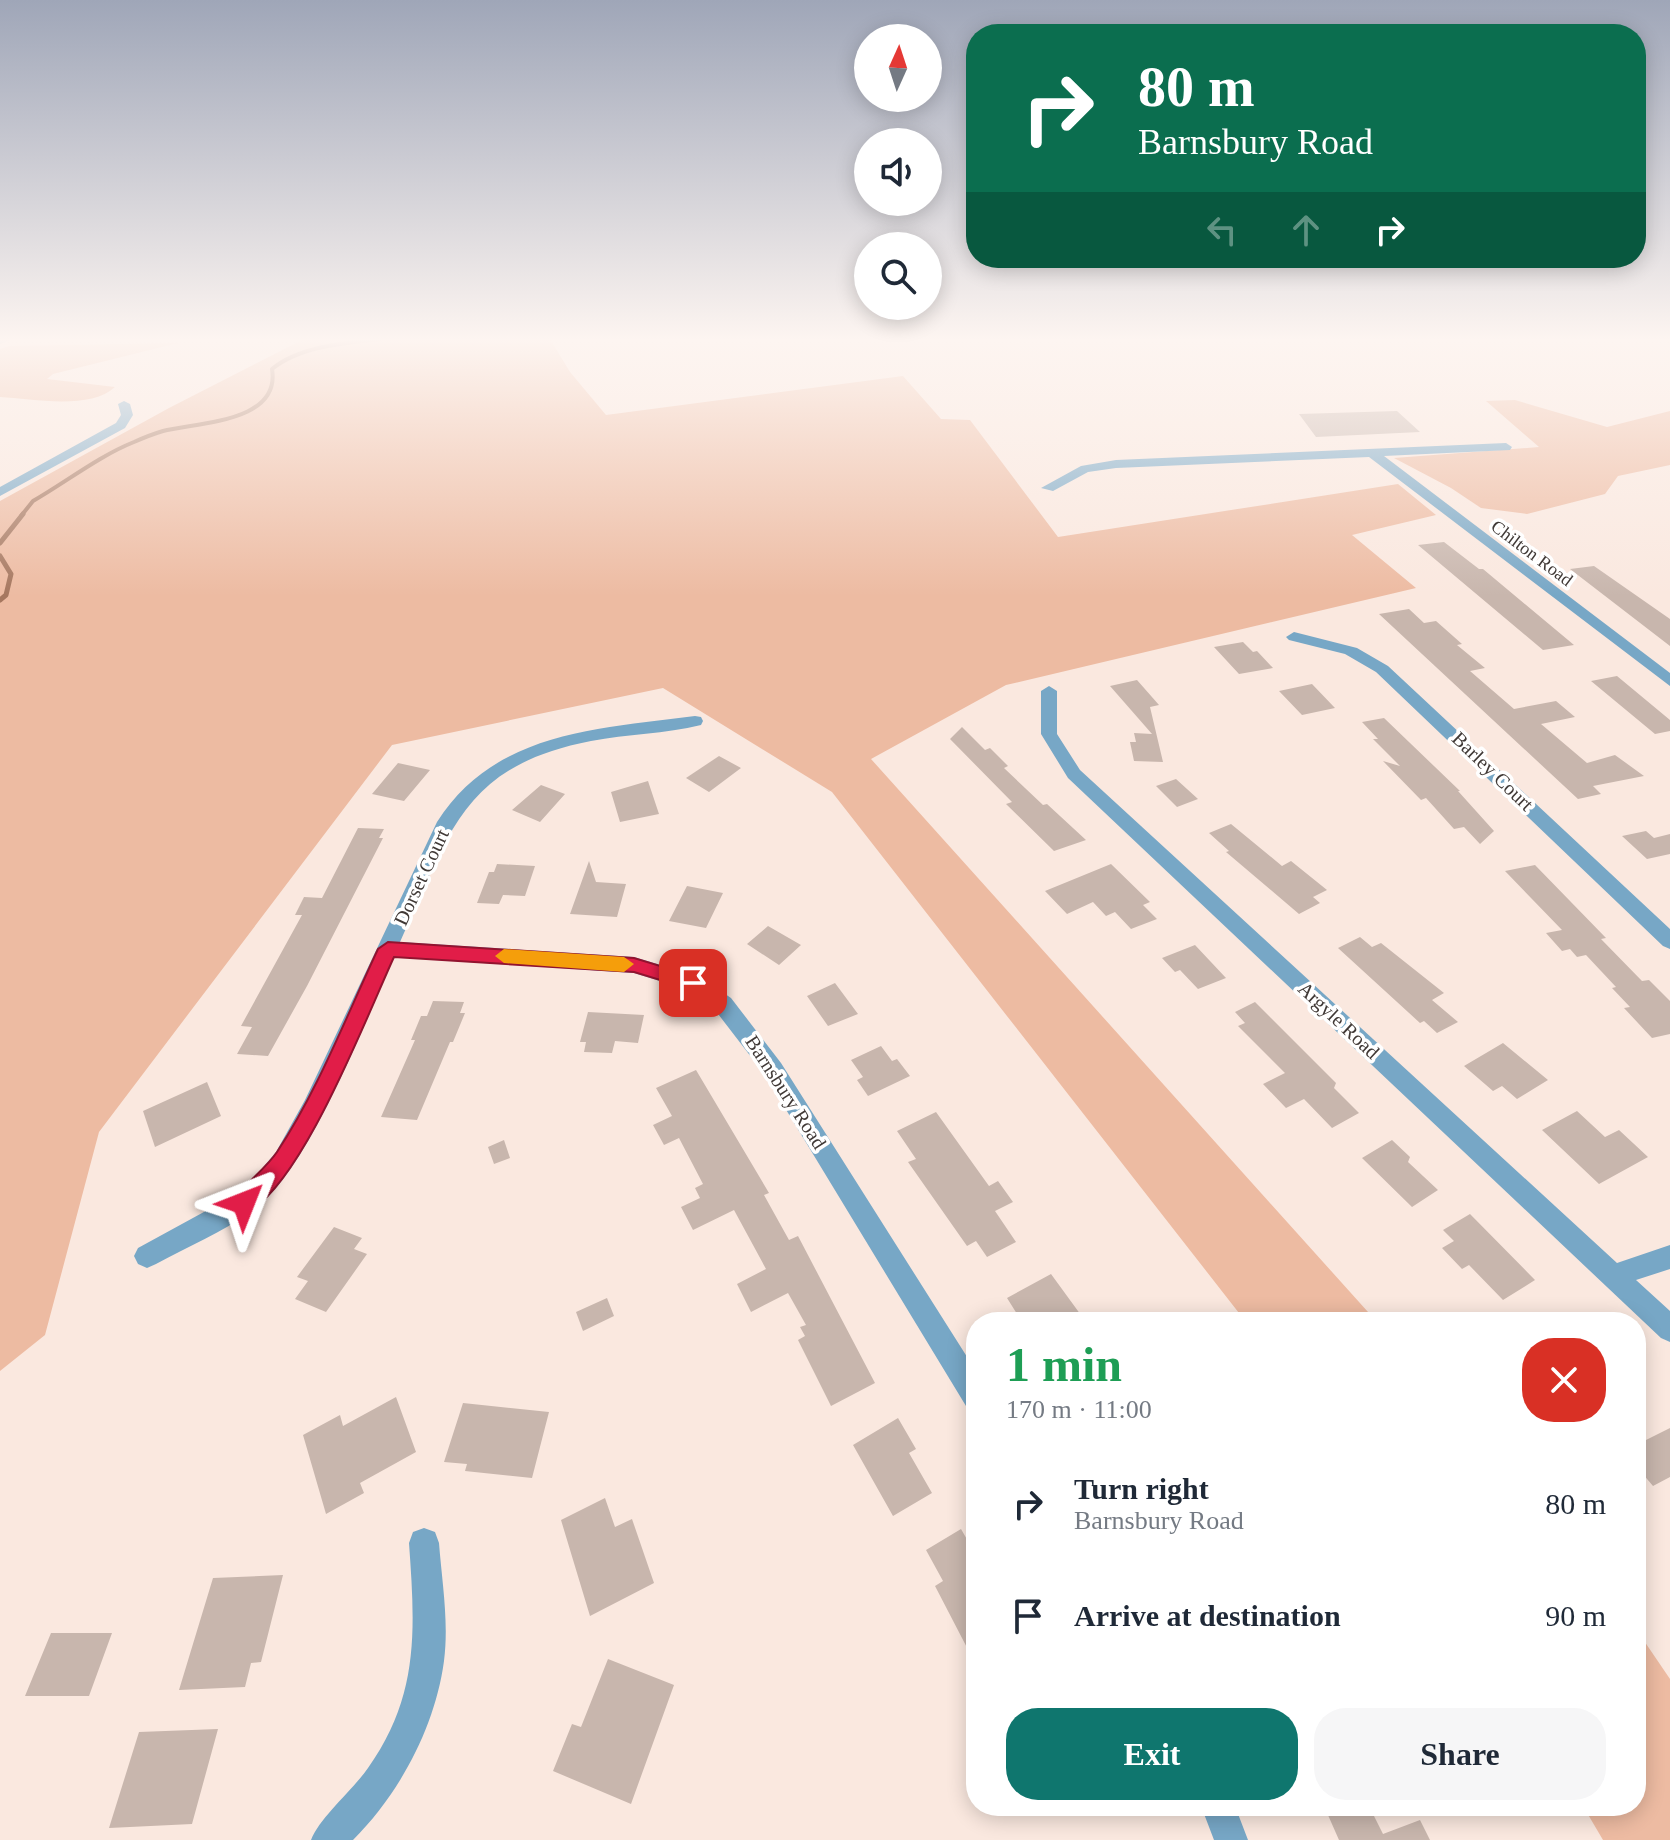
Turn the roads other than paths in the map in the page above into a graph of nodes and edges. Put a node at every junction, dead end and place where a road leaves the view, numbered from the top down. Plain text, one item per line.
1 (119, 425) edge
2 (1506, 447) dead end
3 (1372, 453) junction
4 (1048, 488) dead end
5 (0, 492) edge
6 (1294, 637) dead end
7 (1670, 681) edge
8 (1049, 691) dead end
9 (695, 721) dead end
10 (1670, 941) edge
11 (388, 949) junction
12 (147, 1256) dead end
13 (1670, 1257) edge
14 (1613, 1276) junction
15 (1670, 1329) edge
16 (966, 1380) edge
17 (424, 1543) dead end
18 (1222, 1816) edge
19 (328, 1840) edge
20 (1231, 1840) edge

1 - 5 street
2 - 3 street
3 - 4 street
3 - 7 street, Chilton Road
6 - 10 street, Barley Court
8 - 14 street, Argyle Road
9 - 11 street, Dorset Court
11 - 12 street, Dorset Court
11 - 16 street, Barnsbury Road
13 - 14 street
14 - 15 street, Argyle Road
17 - 19 street
18 - 20 street

